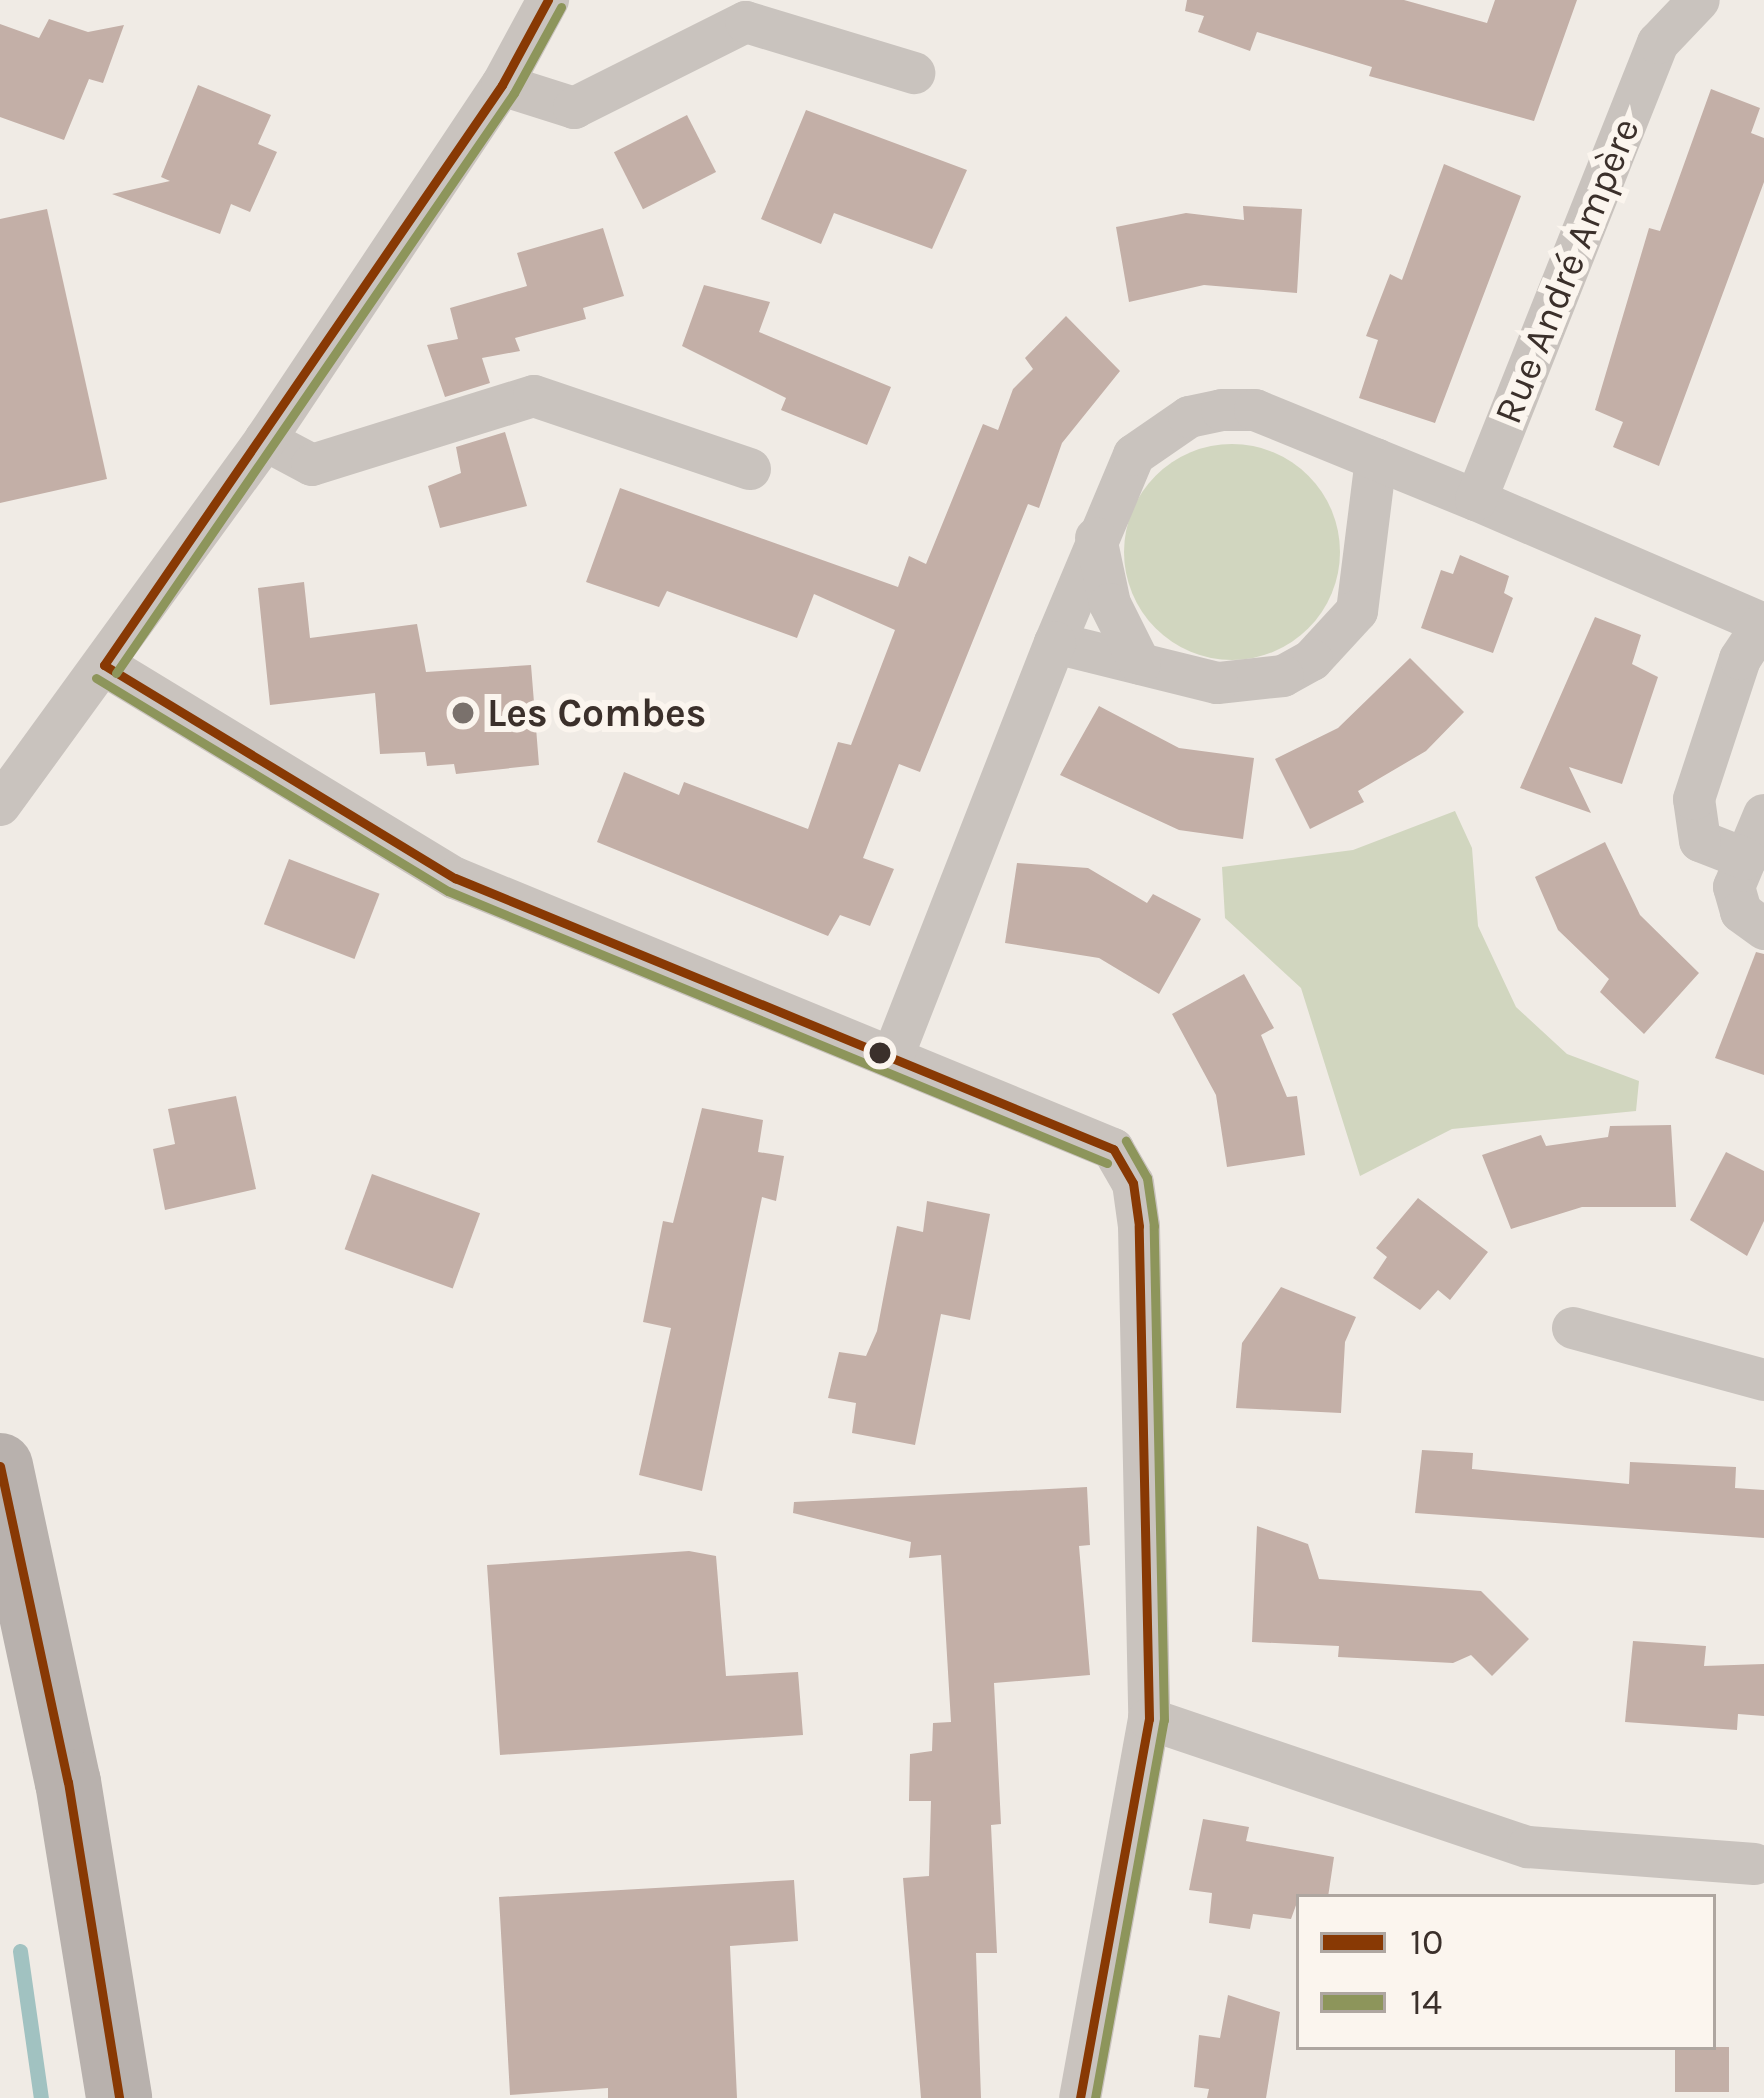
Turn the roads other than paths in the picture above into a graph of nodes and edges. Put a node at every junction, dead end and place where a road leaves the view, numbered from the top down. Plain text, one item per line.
1 (548, 0) edge
2 (1652, 0) edge
3 (1699, 0) edge
4 (1658, 43) junction
5 (914, 74) dead end
6 (502, 86) junction
7 (265, 440) junction
8 (1376, 459) junction
9 (750, 470) dead end
10 (1476, 500) junction
11 (1096, 538) junction
12 (1764, 624) edge
13 (1055, 643) junction
14 (1140, 664) junction
15 (104, 665) junction
16 (3, 796) edge
17 (1764, 815) edge
18 (1746, 859) junction
19 (1764, 929) edge
20 (892, 1056) junction
21 (1573, 1328) dead end
22 (1764, 1380) edge
23 (0, 1466) edge
24 (1149, 1719) junction
25 (1754, 1864) dead end
26 (119, 2098) edge
27 (1080, 2098) edge

1 - 6 street
2 - 4 street, Rue André Ampère
3 - 4 street, Rue André Ampère
4 - 10 street, Rue André Ampère
5 - 6 street
6 - 7 street
7 - 9 street
7 - 15 street
8 - 10 street
8 - 11 street
8 - 14 street
10 - 12 street
11 - 13 street
11 - 14 street
12 - 18 street
13 - 14 street
13 - 20 street
15 - 16 street
15 - 20 street
17 - 18 street
18 - 19 street
20 - 24 street
21 - 22 street
23 - 26 main road
24 - 25 street
24 - 27 street

